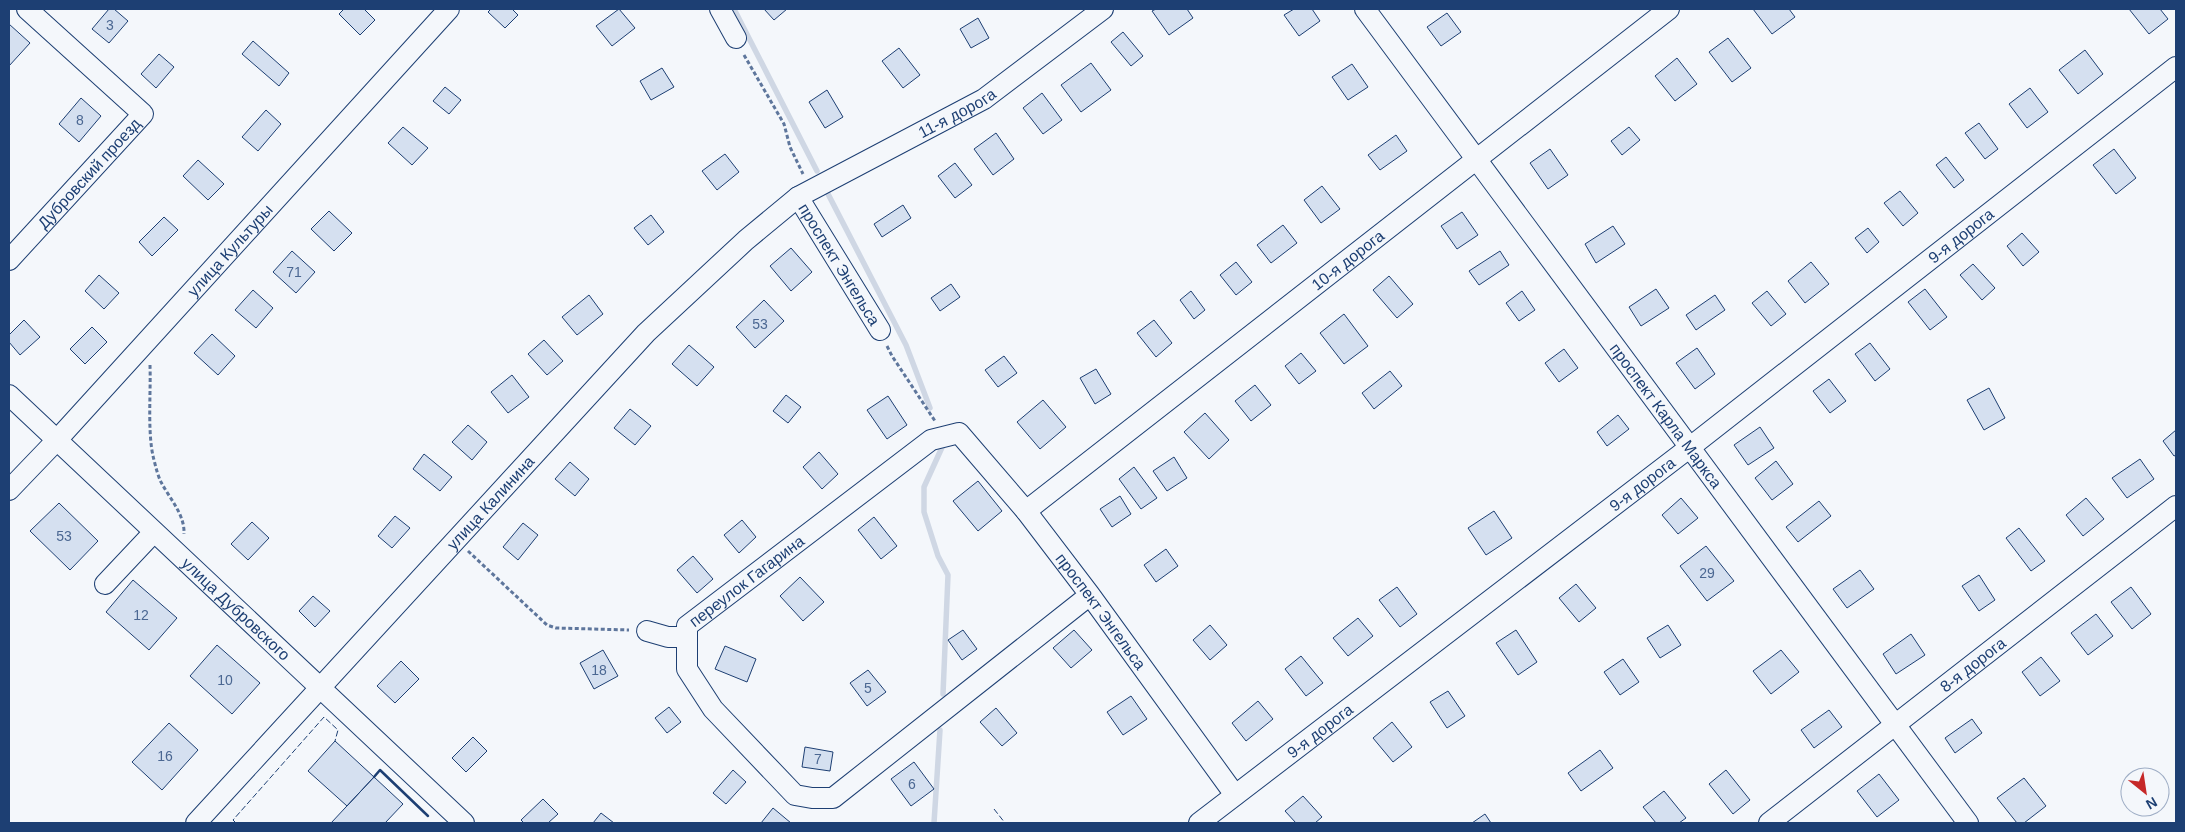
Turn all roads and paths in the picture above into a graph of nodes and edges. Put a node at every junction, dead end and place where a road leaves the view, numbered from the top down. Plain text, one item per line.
1 (27, 9) edge
2 (450, 9) edge
3 (720, 9) edge
4 (1103, 9) edge
5 (1365, 9) edge
6 (1668, 9) edge
7 (736, 38) joint
8 (2176, 67) edge
9 (1477, 157) junction
10 (796, 160) dead end
11 (798, 197) junction
12 (9, 260) edge
13 (880, 330) dead end
14 (149, 339) junction
15 (892, 356) dead end
16 (9, 395) edge
17 (954, 435) junction
18 (56, 442) junction
19 (1690, 448) junction
20 (9, 490) edge
21 (2176, 506) edge
22 (1026, 511) junction
23 (154, 532) junction
24 (455, 541) junction
25 (177, 554) junction
26 (105, 584) dead end
27 (1090, 595) junction
28 (648, 631) joint
29 (688, 637) junction
30 (321, 688) junction
31 (1895, 723) junction
32 (1235, 795) junction
33 (1220, 817) edge
34 (196, 823) edge
35 (464, 823) edge
36 (1199, 823) edge
37 (1769, 823) edge
38 (1968, 823) edge

1 - 12 street, Дубровский проезд
2 - 14 street, улица Культуры
3 - 7 street
4 - 11 street, 11-я дорога
5 - 9 street, проспект Карла Маркса
6 - 9 street, 10-я дорога
7 - 10 path
8 - 19 street, 9-я дорога
9 - 19 street, проспект Карла Маркса
9 - 22 street, 10-я дорога
11 - 13 street, проспект Энгельса
11 - 24 street, улица Калинина
14 - 18 street, улица Культуры
14 - 25 path
15 - 17 path
16 - 18 street, улица Дубровского
17 - 22 street, проспект Энгельса
17 - 29 street, переулок Гагарина
18 - 20 street, улица Культуры
18 - 23 street, улица Дубровского
19 - 31 street, проспект Карла Маркса
19 - 32 street, 9-я дорога
21 - 31 street, 8-я дорога
22 - 27 street, проспект Энгельса
23 - 25 street, улица Дубровского
23 - 26 street
24 - 28 path
24 - 30 street, улица Калинина
25 - 30 street, улица Дубровского
27 - 29 street, переулок Гагарина
27 - 32 street, проспект Энгельса
28 - 29 street
30 - 34 street, улица Калинина
30 - 35 street, улица Дубровского
31 - 37 street, 8-я дорога
31 - 38 street, проспект Карла Маркса
32 - 33 street, 9-я дорога
33 - 36 street, 9-я дорога

